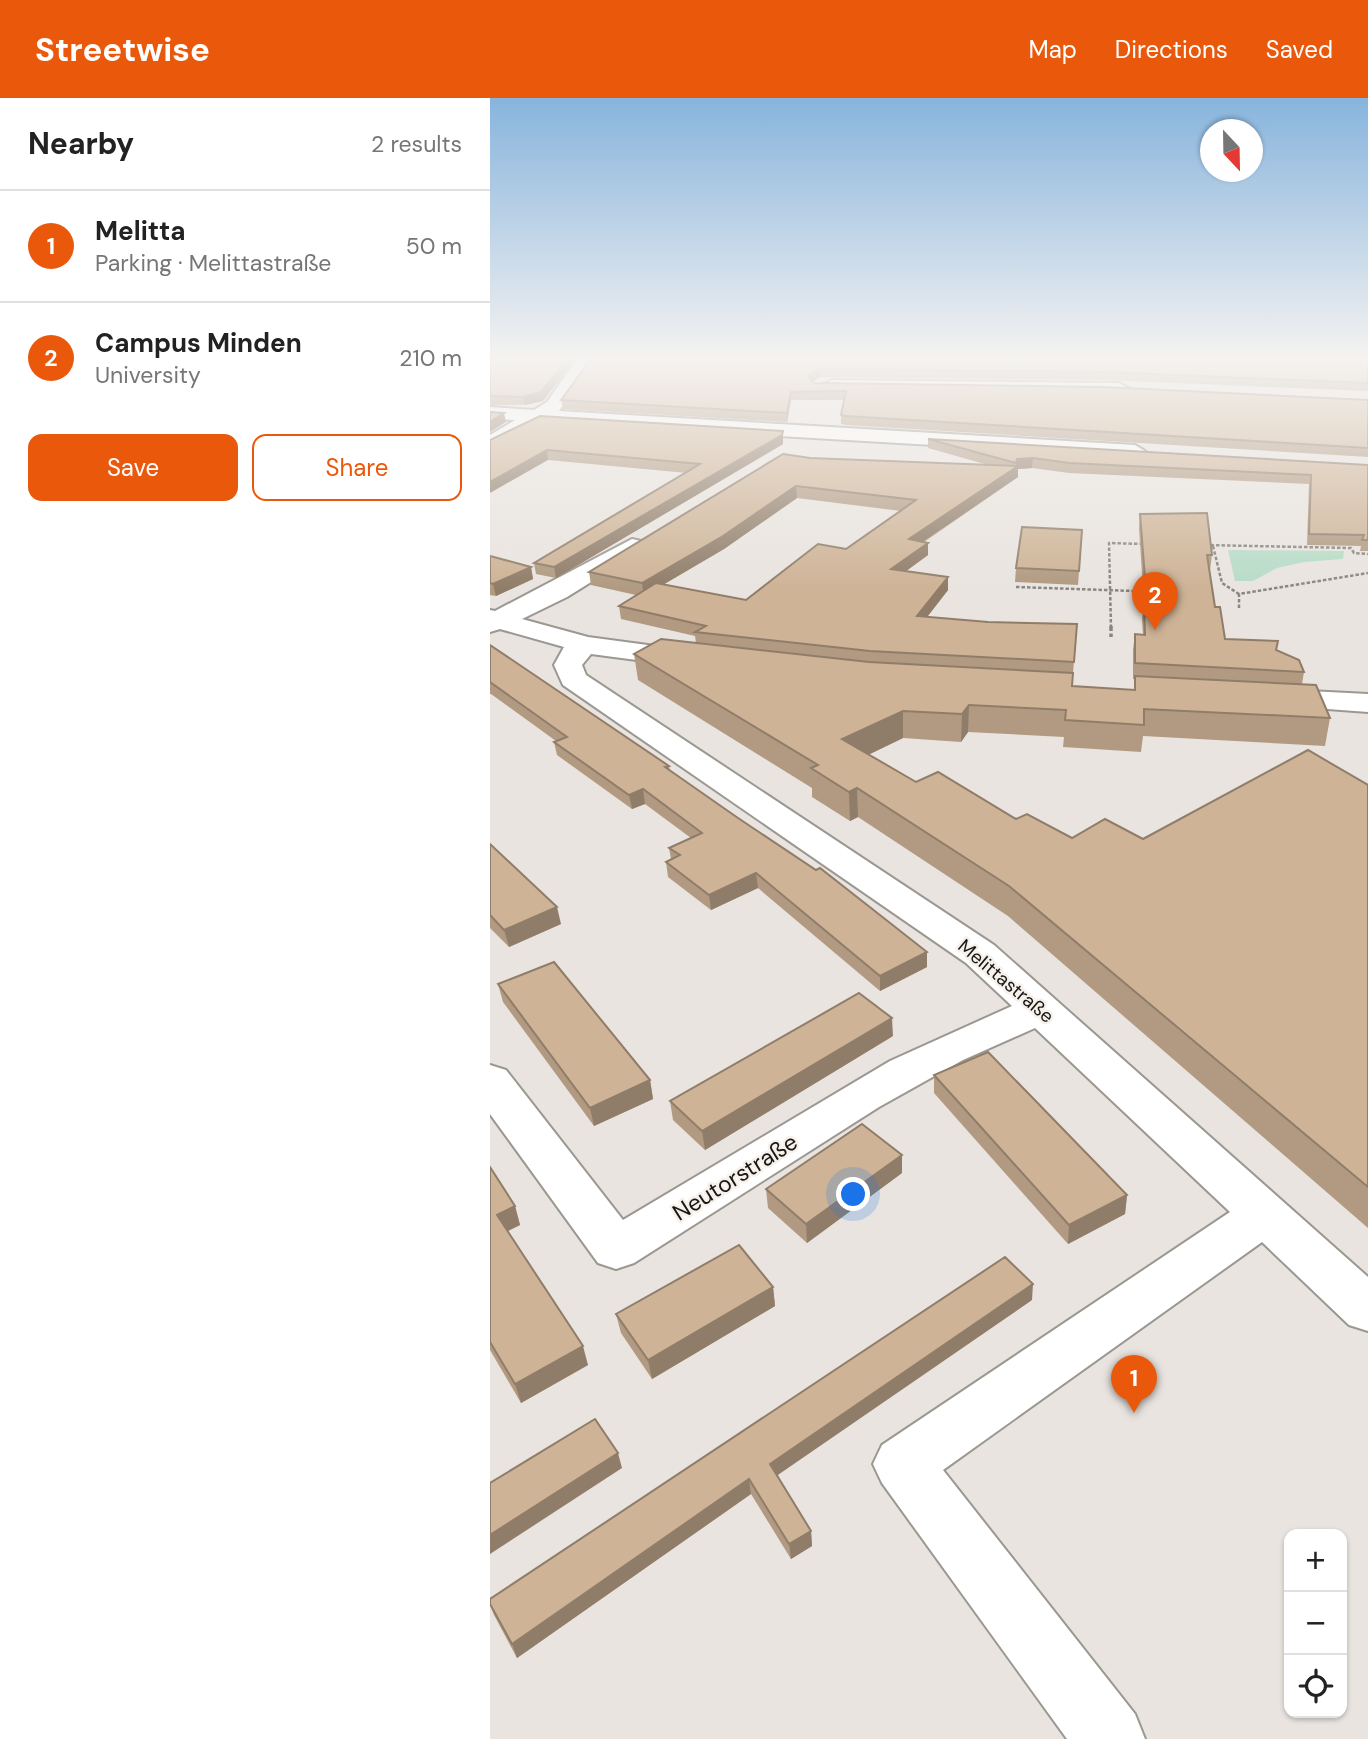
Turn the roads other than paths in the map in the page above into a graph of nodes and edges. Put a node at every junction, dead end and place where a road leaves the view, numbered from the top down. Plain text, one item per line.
1 (799, 436) edge
2 (1049, 436) edge
3 (792, 450) dead end
4 (1150, 452) edge
5 (651, 535) edge
6 (493, 621) edge
7 (586, 645) junction
8 (724, 662) edge
9 (1237, 696) edge
10 (1368, 703) edge
11 (1041, 1010) junction
12 (490, 1081) edge
13 (1265, 1214) junction
14 (1368, 1309) edge
15 (1110, 1739) edge

1 - 3 street
2 - 4 street
5 - 6 street
6 - 7 street
7 - 8 street
7 - 11 street, Melittastraße
9 - 10 street
11 - 12 street, Neutorstraße
11 - 13 street, Melittastraße
13 - 14 street, Melittastraße
13 - 15 street

